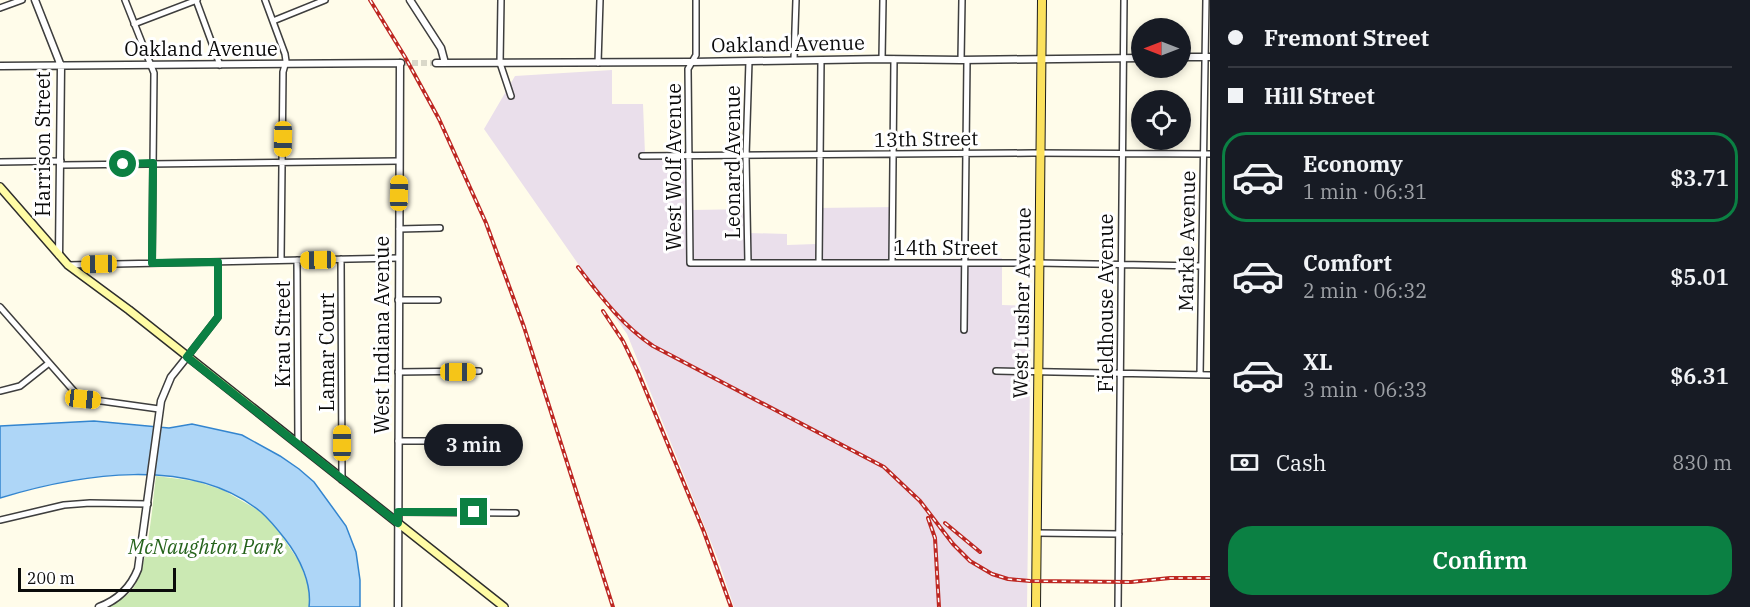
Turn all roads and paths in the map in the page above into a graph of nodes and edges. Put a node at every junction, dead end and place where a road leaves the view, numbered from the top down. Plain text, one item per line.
1 (22, 0) edge
2 (35, 0) edge
3 (125, 0) edge
4 (197, 0) edge
5 (265, 0) edge
6 (325, 0) edge
7 (410, 0) edge
8 (501, 0) edge
9 (600, 0) edge
10 (696, 0) edge
11 (796, 0) edge
12 (883, 0) edge
13 (962, 0) edge
14 (1042, 0) edge
15 (1124, 0) edge
16 (1206, 0) edge
17 (0, 8) edge
18 (273, 21) junction
19 (134, 24) junction
20 (1191, 57) edge
21 (1207, 57) edge
22 (882, 58) junction
23 (894, 58) junction
24 (1123, 58) junction
25 (1131, 58) edge
26 (794, 59) junction
27 (1041, 59) junction
28 (749, 60) junction
29 (821, 60) junction
30 (964, 60) junction
31 (692, 62) junction
32 (401, 63) joint
33 (436, 63) tunnel mouth
34 (445, 63) junction
35 (500, 63) junction
36 (598, 63) junction
37 (151, 65) junction
38 (220, 65) junction
39 (285, 65) junction
40 (0, 66) edge
41 (61, 66) junction
42 (511, 96) dead end
43 (1040, 153) junction
44 (893, 154) junction
45 (966, 154) junction
46 (1122, 154) junction
47 (1207, 154) edge
48 (689, 155) junction
49 (820, 155) junction
50 (642, 156) dead end
51 (746, 156) junction
52 (399, 161) junction
53 (0, 162) edge
54 (61, 163) junction
55 (153, 163) junction
56 (282, 163) junction
57 (0, 187) edge
58 (440, 228) dead end
59 (399, 229) junction
60 (59, 256) junction
61 (399, 258) junction
62 (341, 259) junction
63 (281, 260) junction
64 (297, 260) junction
65 (218, 262) junction
66 (152, 263) junction
67 (690, 263) joint
68 (748, 263) junction
69 (819, 263) junction
70 (892, 263) junction
71 (965, 263) junction
72 (1039, 263) junction
73 (68, 265) junction
74 (1120, 266) junction
75 (1202, 266) junction
76 (398, 300) junction
77 (438, 300) dead end
78 (0, 307) edge
79 (964, 330) dead end
80 (187, 357) junction
81 (49, 363) junction
82 (479, 371) dead end
83 (996, 371) dead end
84 (398, 372) junction
85 (1038, 372) junction
86 (1120, 373) junction
87 (1200, 375) junction
88 (1210, 375) edge
89 (0, 391) edge
90 (159, 412) junction
91 (398, 441) junction
92 (498, 441) dead end
93 (298, 444) junction
94 (342, 480) junction
95 (148, 504) junction
96 (398, 512) junction
97 (516, 513) dead end
98 (0, 520) edge
99 (398, 523) junction
100 (1037, 533) junction
101 (1119, 534) junction
102 (99, 607) edge
103 (398, 607) edge
104 (504, 607) edge
105 (1036, 607) edge
106 (1118, 607) edge

1 - 17 street
2 - 41 street, Harrison Street
3 - 19 street
4 - 19 street
4 - 38 street
5 - 18 street
6 - 18 street
7 - 34 street
8 - 35 street
9 - 36 street
10 - 31 street, West Wolf Avenue
11 - 26 street
12 - 22 street
13 - 30 street
14 - 27 main road, West Lusher Avenue
15 - 24 street, Fieldhouse Avenue
16 - 21 street, Markle Avenue
18 - 39 street
19 - 37 street
20 - 21 street
21 - 47 street, Markle Avenue
22 - 23 street, Oakland Avenue
22 - 29 street, Oakland Avenue
23 - 30 street, Oakland Avenue
23 - 44 street
24 - 25 street, Oakland Avenue
24 - 27 street, Oakland Avenue
24 - 46 street, Fieldhouse Avenue
26 - 28 street, Oakland Avenue
26 - 29 street, Oakland Avenue
27 - 30 street, Oakland Avenue
27 - 43 main road, West Lusher Avenue
28 - 31 street, Oakland Avenue
28 - 51 street, Leonard Avenue
29 - 49 street
30 - 45 street
31 - 36 street, Oakland Avenue
31 - 48 street, West Wolf Avenue
32 - 39 street, Oakland Avenue
32 - 52 street, West Indiana Avenue
33 - 34 street, Oakland Avenue
34 - 35 street, Oakland Avenue
35 - 36 street, Oakland Avenue
35 - 42 street
37 - 38 street, Oakland Avenue
37 - 41 street, Oakland Avenue
37 - 55 street
38 - 39 street, Oakland Avenue
39 - 56 street
40 - 41 street, Oakland Avenue
41 - 54 street, Harrison Street
43 - 45 street, 13th Street
43 - 46 street, 13th Street
43 - 72 main road, West Lusher Avenue
44 - 45 street, 13th Street
44 - 49 street, 13th Street
44 - 70 street
45 - 71 street
46 - 47 street, 13th Street
46 - 74 street, Fieldhouse Avenue
47 - 75 street, Markle Avenue
48 - 50 street, 13th Street
48 - 51 street, 13th Street
48 - 67 street, West Wolf Avenue
49 - 51 street, 13th Street
49 - 69 street
51 - 68 street, Leonard Avenue
52 - 56 street
52 - 59 street, West Indiana Avenue
53 - 54 street
54 - 55 street
54 - 60 street, Harrison Street
55 - 56 street
55 - 66 street
56 - 63 street
57 - 60 main road
58 - 59 street
59 - 61 street, West Indiana Avenue
60 - 73 main road
61 - 62 street
61 - 76 street, West Indiana Avenue
62 - 64 street
62 - 94 street, Lamar Court
63 - 64 street
63 - 65 street
64 - 93 street, Krau Street
65 - 66 street
65 - 80 street
66 - 73 street
67 - 68 street, 14th Street
68 - 69 street, 14th Street
69 - 70 street, 14th Street
70 - 71 street, 14th Street
71 - 72 street, 14th Street
71 - 79 street
72 - 74 street, 14th Street
72 - 85 main road, West Lusher Avenue
73 - 80 main road
74 - 75 street, 14th Street
74 - 86 street, Fieldhouse Avenue
75 - 87 street, Markle Avenue
76 - 77 street
76 - 84 street, West Indiana Avenue
78 - 81 street
80 - 90 street
80 - 93 main road
81 - 89 street
81 - 90 street
82 - 84 street
83 - 85 street
84 - 91 street, West Indiana Avenue
85 - 86 street
85 - 100 main road, West Lusher Avenue
86 - 87 street
86 - 101 street, Fieldhouse Avenue
87 - 88 street
90 - 95 street
91 - 92 street
91 - 96 street, West Indiana Avenue
93 - 94 main road
94 - 99 main road
95 - 98 street
95 - 102 street
96 - 97 street
96 - 99 street, West Indiana Avenue
99 - 103 street, West Indiana Avenue
99 - 104 main road
100 - 101 street
100 - 105 main road, West Lusher Avenue
101 - 106 street, Fieldhouse Avenue

